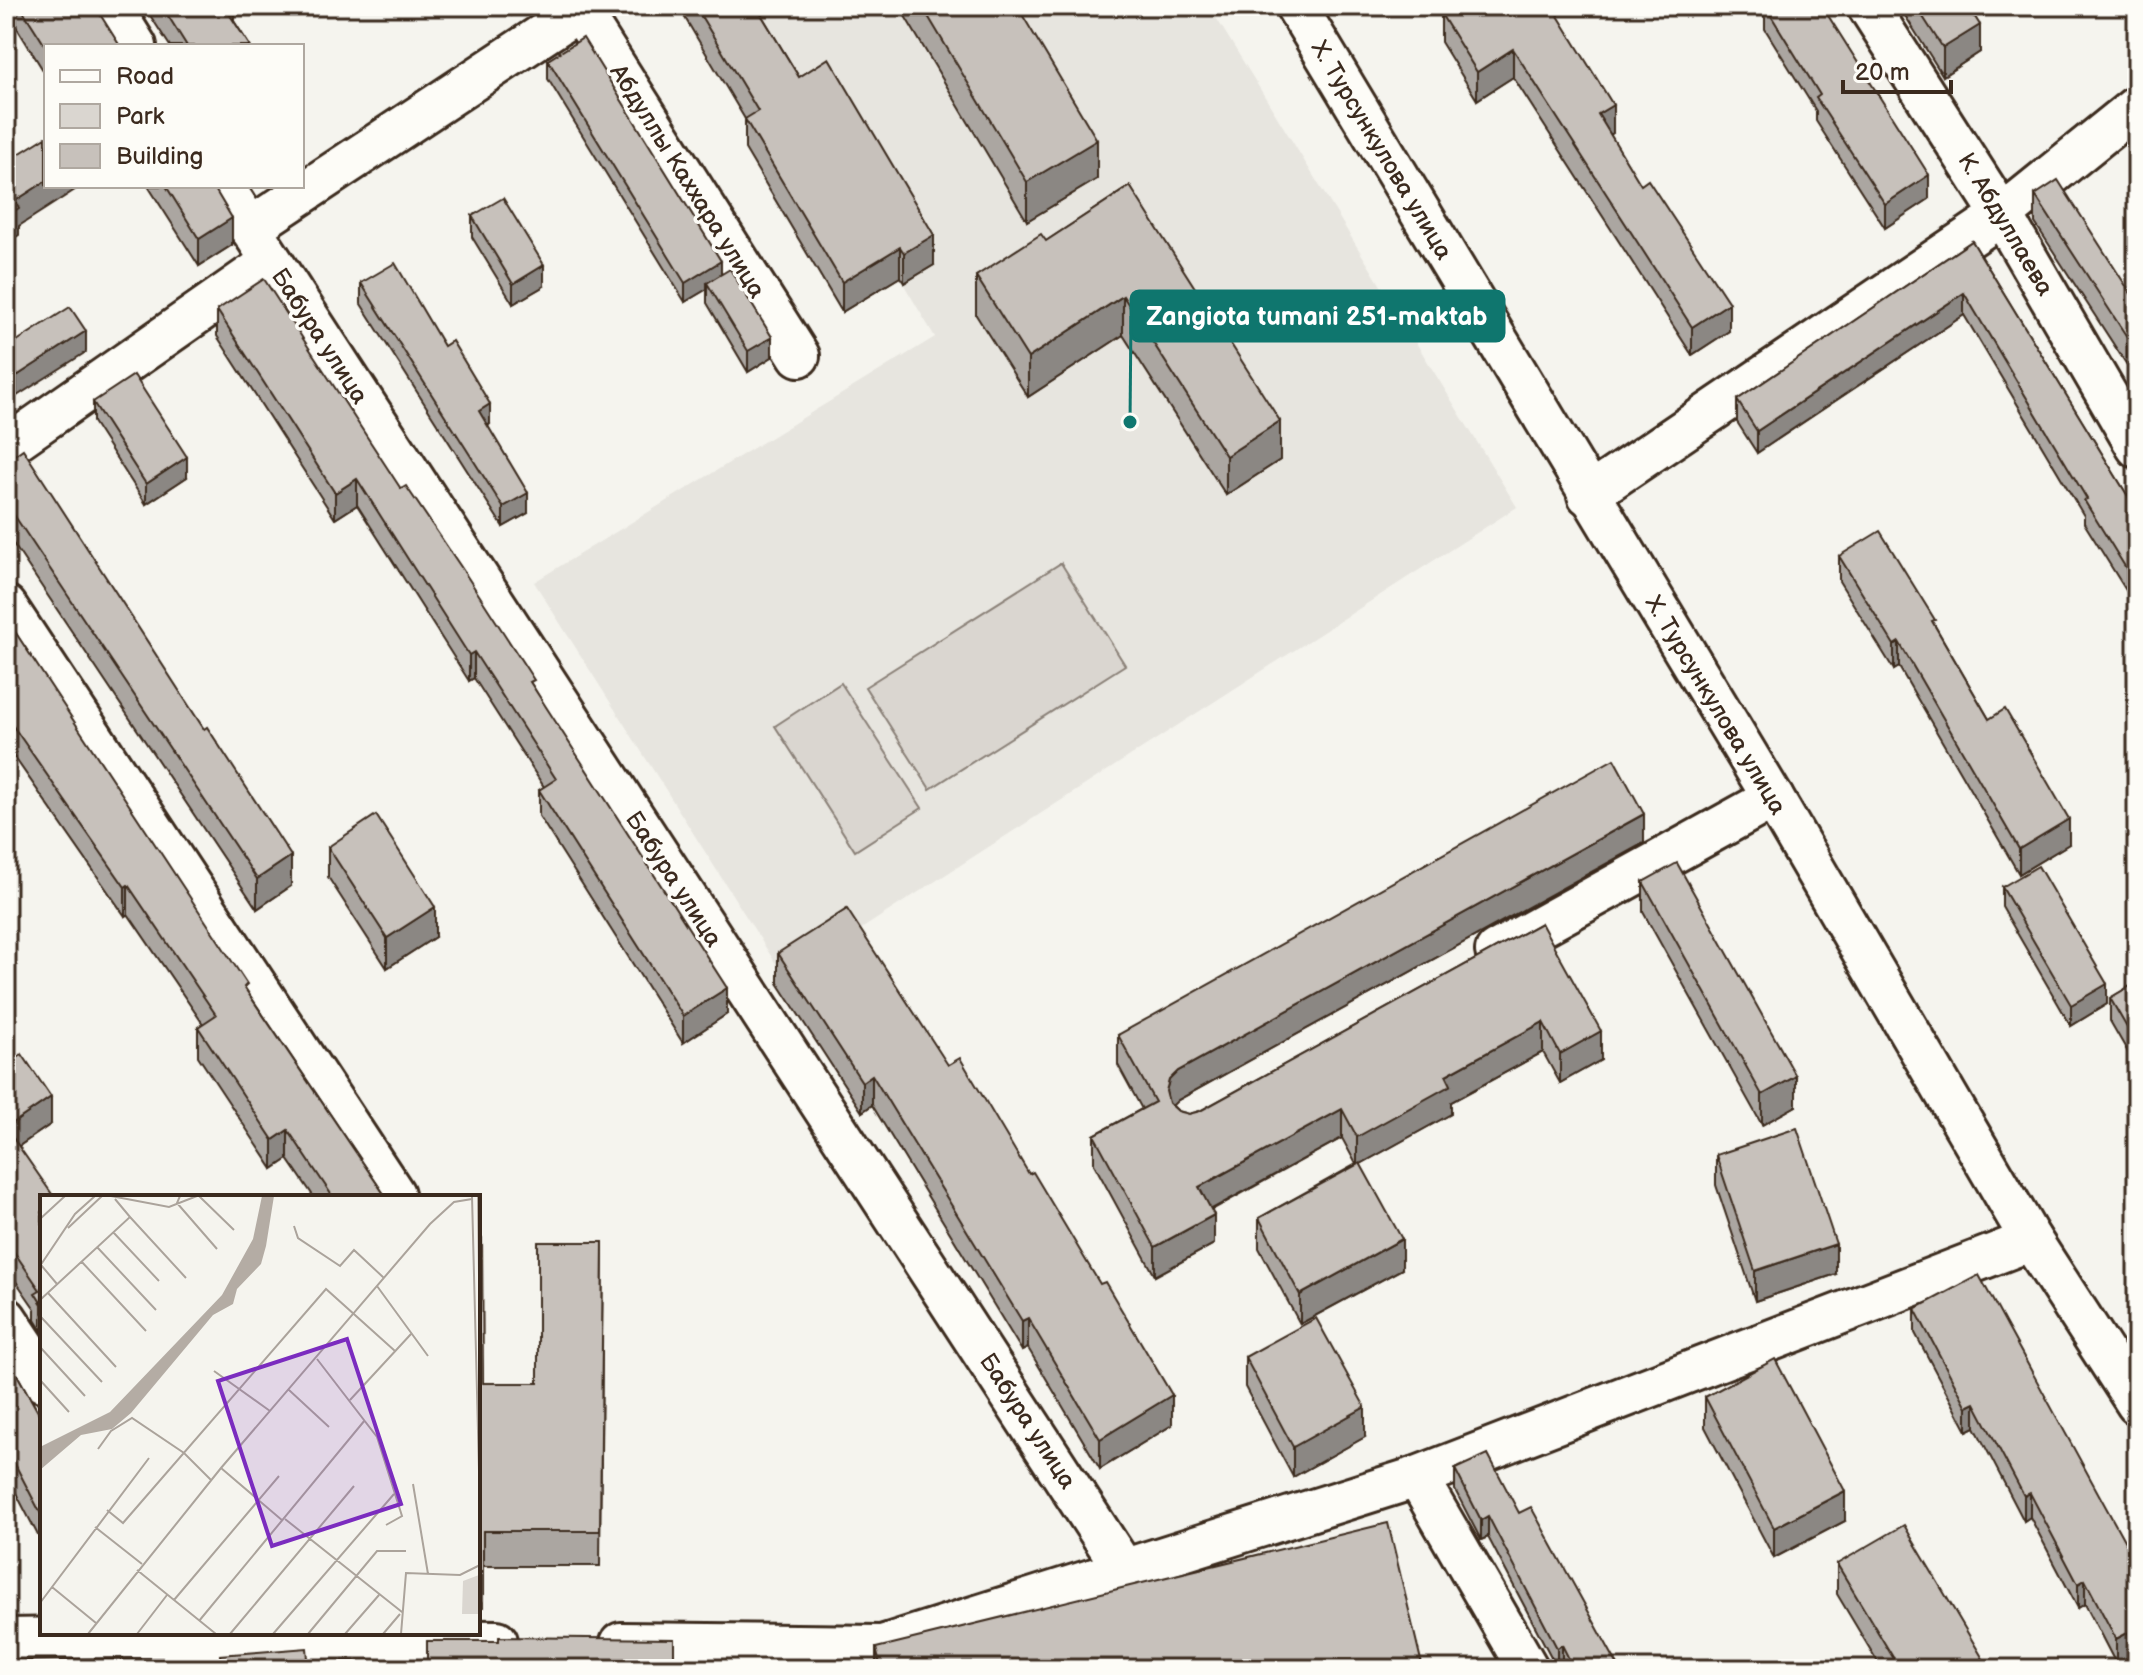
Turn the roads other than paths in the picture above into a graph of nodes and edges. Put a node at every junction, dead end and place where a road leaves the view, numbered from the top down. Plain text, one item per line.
1 (111, 6) edge
2 (1296, 6) edge
3 (1868, 6) edge
4 (581, 7) edge
5 (135, 44) edge
6 (2137, 106) edge
7 (224, 188) edge
8 (2002, 215) junction
9 (250, 228) junction
10 (271, 262) junction
11 (799, 356) dead end
12 (6, 447) edge
13 (2137, 447) edge
14 (1588, 495) junction
15 (6, 606) edge
16 (1773, 798) junction
17 (1467, 967) edge
18 (394, 1194) dead end
19 (2031, 1240) junction
20 (6, 1318) edge
21 (40, 1376) edge
22 (2137, 1404) edge
23 (1417, 1477) junction
24 (1125, 1571) junction
25 (144, 1635) edge
26 (6, 1639) edge
27 (526, 1642) edge
28 (590, 1642) edge
29 (1528, 1669) edge

1 - 5 street
2 - 14 street, Х. Турсункулова улица
3 - 8 street, К. Абдуллаева
4 - 9 street
4 - 11 street, Абдуллы Каххара улица
6 - 8 street
7 - 9 street, Бабура улица
8 - 13 street, К. Абдуллаева
8 - 14 street
9 - 10 street, Бабура улица
10 - 12 street
10 - 24 street, Бабура улица
14 - 16 street, Х. Турсункулова улица
15 - 18 street
16 - 17 street
16 - 19 street, Х. Турсункулова улица
19 - 22 street, Х. Турсункулова улица
19 - 23 street
20 - 21 street
23 - 24 street
23 - 29 street
24 - 28 street
25 - 26 street
25 - 27 street

